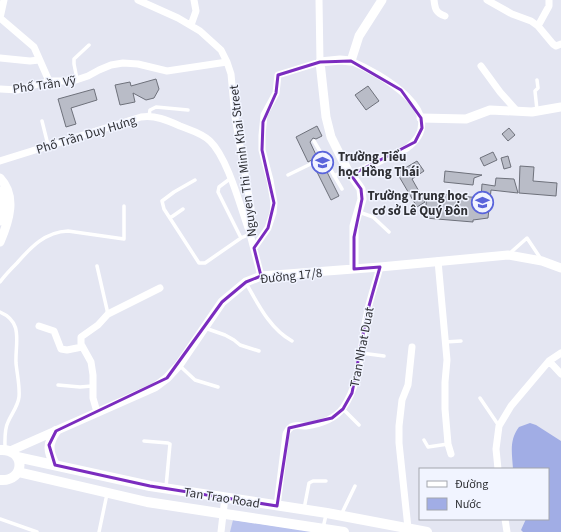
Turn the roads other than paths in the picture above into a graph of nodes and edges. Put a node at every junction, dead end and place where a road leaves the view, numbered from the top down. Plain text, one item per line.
1 (4, 0) edge
2 (138, 0) edge
3 (194, 0) edge
4 (319, 0) edge
5 (382, 0) edge
6 (434, 0) edge
7 (486, 0) edge
8 (549, 0) edge
9 (445, 16) dead end
10 (0, 18) edge
11 (191, 25) junction
12 (538, 26) junction
13 (561, 44) edge
14 (89, 45) dead end
15 (0, 58) edge
16 (39, 60) junction
17 (351, 61) junction
18 (228, 62) junction
19 (320, 62) junction
20 (481, 66) dead end
21 (77, 80) junction
22 (537, 80) dead end
23 (49, 81) junction
24 (0, 89) edge
25 (561, 107) edge
26 (188, 110) dead end
27 (517, 111) junction
28 (538, 111) junction
29 (149, 116) junction
30 (421, 118) junction
31 (42, 121) dead end
32 (314, 141) dead end
33 (48, 145) junction
34 (324, 158) junction
35 (0, 161) edge
36 (349, 172) junction
37 (288, 175) dead end
38 (334, 176) junction
39 (0, 178) edge
40 (231, 178) junction
41 (195, 180) dead end
42 (342, 189) dead end
43 (0, 191) edge
44 (124, 206) dead end
45 (183, 209) dead end
46 (358, 212) junction
47 (170, 218) junction
48 (0, 221) edge
49 (390, 232) dead end
50 (250, 234) junction
51 (241, 238) junction
52 (0, 242) edge
53 (254, 248) junction
54 (508, 255) junction
55 (542, 261) junction
56 (438, 262) junction
57 (97, 266) dead end
58 (380, 267) junction
59 (561, 268) edge
60 (354, 269) junction
61 (261, 276) junction
62 (0, 282) edge
63 (246, 282) junction
64 (160, 288) dead end
65 (0, 312) edge
66 (108, 314) junction
67 (39, 326) dead end
68 (204, 327) junction
69 (292, 341) dead end
70 (462, 341) dead end
71 (445, 342) junction
72 (82, 347) junction
73 (412, 347) dead end
74 (259, 351) dead end
75 (361, 353) junction
76 (561, 353) edge
77 (384, 356) dead end
78 (549, 362) junction
79 (179, 365) junction
80 (561, 374) edge
81 (58, 385) dead end
82 (92, 386) junction
83 (218, 388) dead end
84 (480, 398) dead end
85 (343, 409) junction
86 (97, 412) junction
87 (359, 425) dead end
88 (499, 426) junction
89 (56, 431) junction
90 (424, 440) dead end
91 (144, 441) dead end
92 (448, 444) junction
93 (8, 452) edge
94 (451, 454) dead end
95 (55, 465) junction
96 (498, 468) edge
97 (18, 472) junction
98 (0, 481) edge
99 (326, 481) dead end
100 (354, 486) dead end
101 (166, 488) junction
102 (107, 493) junction
103 (225, 497) junction
104 (277, 506) junction
105 (304, 510) junction
106 (223, 514) junction
107 (327, 514) junction
108 (340, 516) junction
109 (0, 520) edge
110 (505, 520) edge
111 (408, 528) junction
112 (322, 530) edge
113 (28, 531) edge
114 (37, 532) edge
115 (99, 532) edge
116 (221, 532) edge
117 (344, 532) edge
118 (427, 532) edge
119 (507, 532) edge

1 - 10 street
2 - 11 street, Nguyen Thi Minh Khai Street
3 - 11 street
4 - 19 street
5 - 17 street
6 - 9 street
7 - 12 street
8 - 12 street
10 - 16 street
11 - 18 street, Nguyen Thi Minh Khai Street
12 - 13 street
14 - 21 lane
15 - 16 street
16 - 23 street
17 - 19 street
17 - 30 street
18 - 21 street, Phố Trần Vỹ
18 - 50 street, Nguyen Thi Minh Khai Street
19 - 36 street
19 - 53 street
20 - 27 street
21 - 23 street, Phố Trần Vỹ
22 - 28 lane
23 - 24 street, Phố Trần Vỹ
25 - 28 street
26 - 29 lane
27 - 28 street
27 - 30 street
29 - 33 street, Phố Trần Duy Hưng
29 - 40 street, Phố Trần Duy Hưng
30 - 36 street
31 - 33 lane
32 - 34 lane
33 - 35 street, Phố Trần Duy Hưng
34 - 37 lane
34 - 38 lane
36 - 38 lane
36 - 46 street
38 - 42 lane
39 - 52 street
40 - 50 street, Phố Trần Duy Hưng
40 - 51 lane
41 - 47 lane
43 - 48 street
44 - 62 lane
45 - 47 lane
46 - 49 lane
46 - 60 street
47 - 51 lane
50 - 51 lane
50 - 53 street, Nguyen Thi Minh Khai Street
53 - 61 street, Nguyen Thi Minh Khai Street
54 - 55 street, Đường 17/8
54 - 55 lane
54 - 56 street, Đường 17/8
55 - 59 street, Đường 17/8
56 - 58 street, Đường 17/8
56 - 71 street
57 - 66 lane
58 - 60 street, Đường 17/8
58 - 75 street, Tran Nhat Duat
60 - 61 street, Đường 17/8
61 - 63 street, Đường 17/8
63 - 68 street, Đường 17/8
63 - 69 lane
64 - 66 street
65 - 93 lane
66 - 72 street
67 - 72 street
68 - 74 lane
68 - 79 street, Đường 17/8
70 - 71 lane
71 - 92 street
72 - 82 street
73 - 111 street
75 - 77 lane
75 - 85 street, Tran Nhat Duat
76 - 78 street
78 - 80 street
78 - 88 street
79 - 83 lane
79 - 86 street, Đường 17/8
81 - 82 lane
82 - 86 street
84 - 88 lane
85 - 87 lane
85 - 104 street, Tran Nhat Duat
86 - 89 street, Đường 17/8
88 - 96 street
89 - 93 street, Đường 17/8
89 - 95 main road
90 - 92 lane
91 - 101 lane
92 - 94 street
93 - 95 main road, Tan Trao Road
93 - 97 main road
95 - 101 main road, Tan Trao Road
97 - 98 main road
97 - 102 main road, Tan Trao Road
99 - 105 lane
100 - 108 lane
101 - 103 main road, Tan Trao Road
102 - 106 main road, Tan Trao Road
102 - 115 lane
103 - 104 main road, Tan Trao Road
103 - 106 street
104 - 105 main road, Tan Trao Road
105 - 107 main road, Tan Trao Road
106 - 112 main road, Tan Trao Road
106 - 116 street
107 - 108 main road, Tan Trao Road
107 - 112 lane
108 - 111 main road, Tan Trao Road
109 - 113 lane
110 - 119 street
111 - 118 main road, Tan Trao Road
112 - 117 main road, Tan Trao Road
113 - 114 lane

